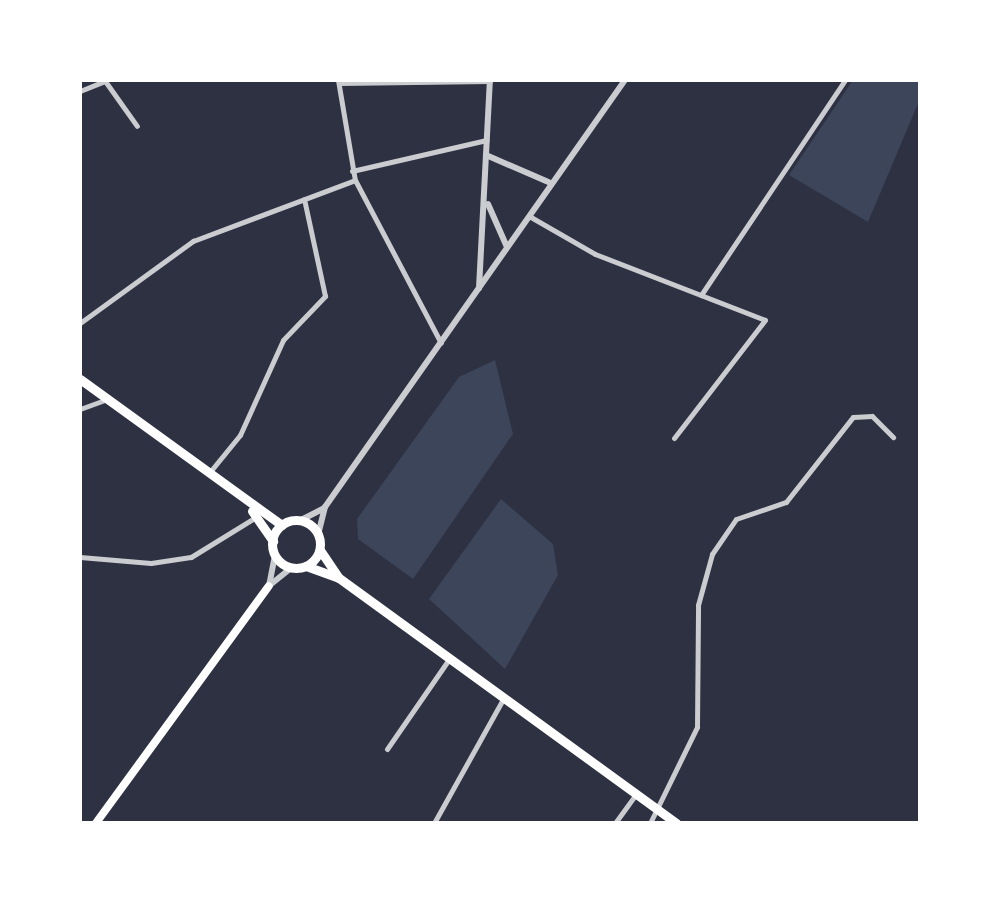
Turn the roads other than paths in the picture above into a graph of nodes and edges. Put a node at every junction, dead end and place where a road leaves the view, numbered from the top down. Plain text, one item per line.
1 (490, 80) edge
2 (625, 80) edge
3 (845, 80) edge
4 (102, 81) edge
5 (338, 82) edge
6 (80, 91) edge
7 (137, 126) dead end
8 (486, 140) junction
9 (486, 156) junction
10 (352, 171) junction
11 (355, 180) junction
12 (548, 182) junction
13 (304, 199) junction
14 (488, 203) junction
15 (529, 216) junction
16 (507, 248) junction
17 (478, 290) junction
18 (701, 296) junction
19 (80, 323) edge
20 (441, 343) junction
21 (80, 379) edge
22 (108, 398) junction
23 (80, 409) edge
24 (893, 436) dead end
25 (674, 438) dead end
26 (210, 473) junction
27 (245, 500) junction
28 (325, 507) junction
29 (256, 518) junction
30 (299, 521) junction
31 (282, 525) junction
32 (318, 535) junction
33 (273, 541) junction
34 (320, 550) junction
35 (275, 555) junction
36 (80, 558) edge
37 (306, 566) junction
38 (291, 568) junction
39 (339, 578) junction
40 (270, 586) junction
41 (450, 656) junction
42 (505, 696) junction
43 (387, 749) dead end
44 (636, 794) junction
45 (654, 806) junction
46 (96, 823) edge
47 (434, 823) edge
48 (615, 823) edge
49 (650, 823) edge
50 (676, 823) edge

1 - 5 street
1 - 8 street
2 - 12 street
3 - 18 street
4 - 6 street
4 - 7 street
5 - 10 street
8 - 9 street
8 - 10 street
9 - 12 street
9 - 14 street
10 - 11 street
11 - 13 street
11 - 20 street
12 - 15 street
13 - 19 street
13 - 26 street
14 - 16 street
14 - 17 street
15 - 16 street
15 - 18 street
16 - 17 street
17 - 20 street
18 - 25 street
20 - 28 street
21 - 22 main road
22 - 23 street
22 - 26 main road
24 - 45 street
26 - 27 main road
27 - 29 main road
27 - 31 main road
28 - 30 street
28 - 32 street
29 - 33 main road
29 - 36 street
30 - 31 main road
30 - 32 main road
31 - 33 main road
32 - 34 main road
33 - 35 main road
34 - 37 main road
34 - 39 main road
35 - 38 main road
35 - 40 street
37 - 38 main road
37 - 39 main road
38 - 40 street
39 - 41 main road
40 - 46 main road
41 - 42 main road
41 - 43 street
42 - 44 main road
42 - 47 street
44 - 45 main road
44 - 48 street
45 - 49 street
45 - 50 main road

